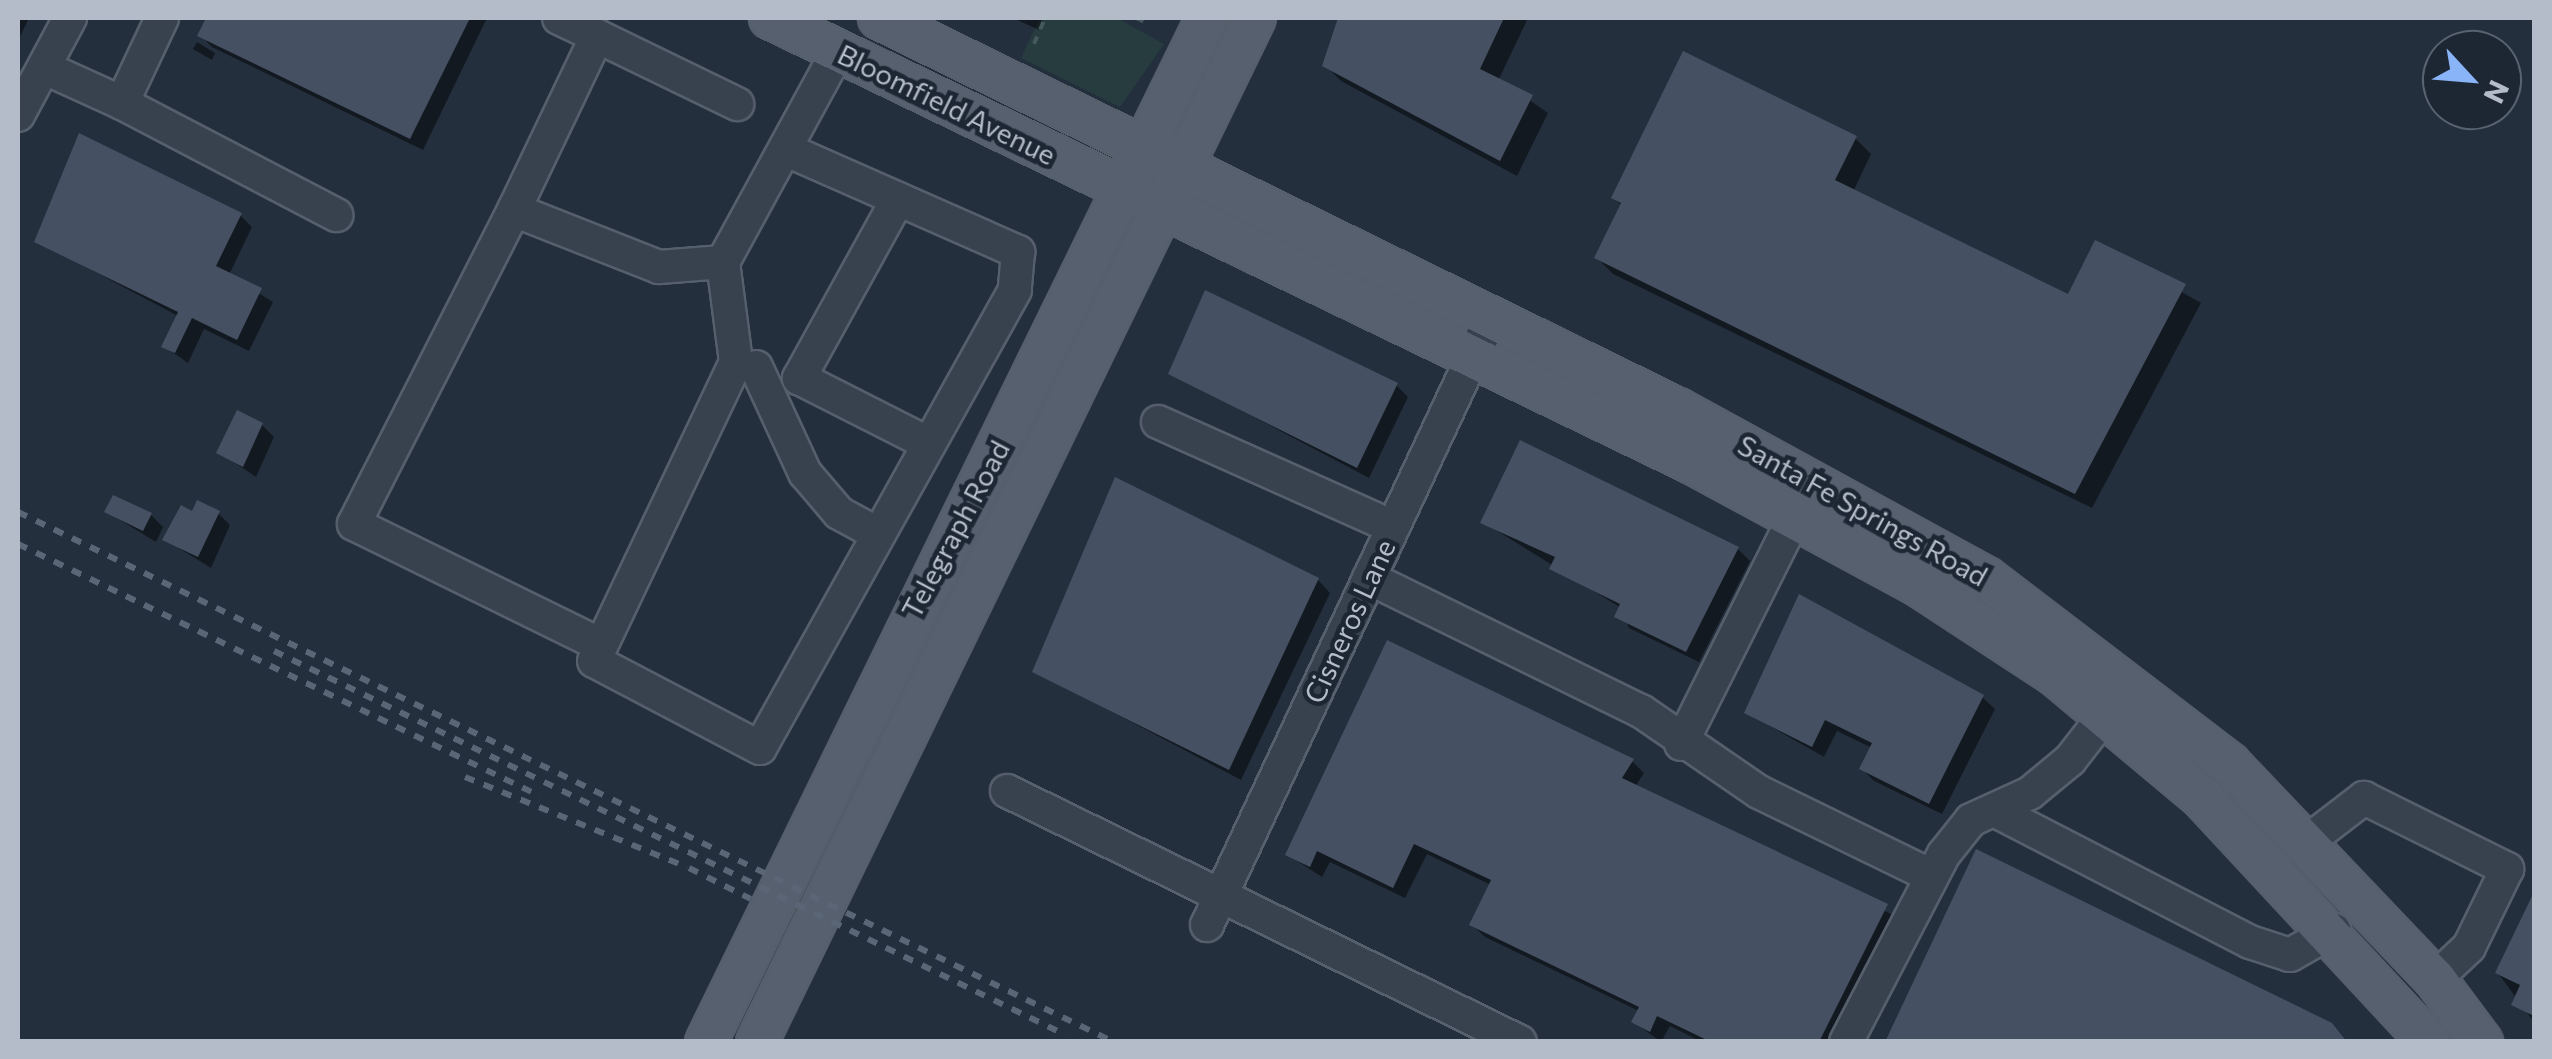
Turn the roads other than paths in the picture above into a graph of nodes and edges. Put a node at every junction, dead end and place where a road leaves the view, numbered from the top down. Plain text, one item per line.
1 (70, 18) edge
2 (162, 18) edge
3 (559, 18) edge
4 (770, 18) edge
5 (879, 18) edge
6 (1208, 18) edge
7 (1254, 18) edge
8 (597, 36) junction
9 (838, 50) junction
10 (45, 68) junction
11 (122, 103) junction
12 (737, 104) dead end
13 (18, 115) edge
14 (1145, 147) junction
15 (787, 150) junction
16 (1183, 165) junction
17 (1124, 190) junction
18 (898, 199) junction
19 (1162, 208) junction
20 (514, 210) junction
21 (336, 215) dead end
22 (723, 262) junction
23 (1491, 318) junction
24 (1472, 360) junction
25 (746, 365) junction
26 (799, 378) junction
27 (1158, 422) dead end
28 (925, 442) junction
29 (1795, 516) junction
30 (1393, 527) junction
31 (876, 532) junction
32 (1369, 578) junction
33 (601, 644) junction
34 (2132, 682) junction
35 (2103, 714) junction
36 (1681, 744) junction
37 (1008, 791) dead end
38 (1994, 810) junction
39 (2308, 841) junction
40 (1931, 876) junction
41 (1214, 910) junction
42 (2334, 930) junction
43 (2435, 980) junction
44 (706, 1042) edge
45 (758, 1042) edge
46 (1520, 1042) edge
47 (1846, 1042) edge
48 (2429, 1042) edge
49 (2482, 1042) edge

1 - 10 street
2 - 11 street
3 - 8 street
4 - 9 main road, Bloomfield Avenue
5 - 14 main road, Bloomfield Avenue
6 - 14 main road, Telegraph Road
7 - 16 main road, Telegraph Road
8 - 12 street
8 - 20 street
9 - 15 street
9 - 17 main road, Bloomfield Avenue
10 - 11 street
10 - 13 street
11 - 21 street
14 - 16 main road, Bloomfield Avenue
14 - 17 main road, Telegraph Road
15 - 18 street
15 - 22 street
16 - 19 main road, Telegraph Road
16 - 23 main road, Santa Fe Springs Road
17 - 19 main road, Santa Fe Springs Road
17 - 44 main road, Telegraph Road
18 - 26 street
18 - 28 street
19 - 24 main road, Santa Fe Springs Road
19 - 45 main road, Telegraph Road
20 - 22 street
20 - 33 street
22 - 25 street
23 - 24 street, Cisneros Lane
23 - 34 main road, Santa Fe Springs Road
24 - 29 main road, Santa Fe Springs Road
24 - 30 street, Cisneros Lane
25 - 26 street
25 - 31 street
25 - 33 street
26 - 28 street
27 - 30 street
28 - 31 street
29 - 35 main road, Santa Fe Springs Road
29 - 36 street
30 - 32 street, Cisneros Lane
31 - 33 street
32 - 36 street
32 - 41 street, Cisneros Lane
34 - 35 street
34 - 39 main road, Santa Fe Springs Road
35 - 38 street
35 - 42 main road, Santa Fe Springs Road
36 - 40 street
37 - 41 street
38 - 40 street
38 - 42 street
39 - 43 main road, Santa Fe Springs Road
39 - 43 street
40 - 47 street
41 - 46 street
42 - 48 main road, Santa Fe Springs Road
43 - 49 main road, Santa Fe Springs Road

